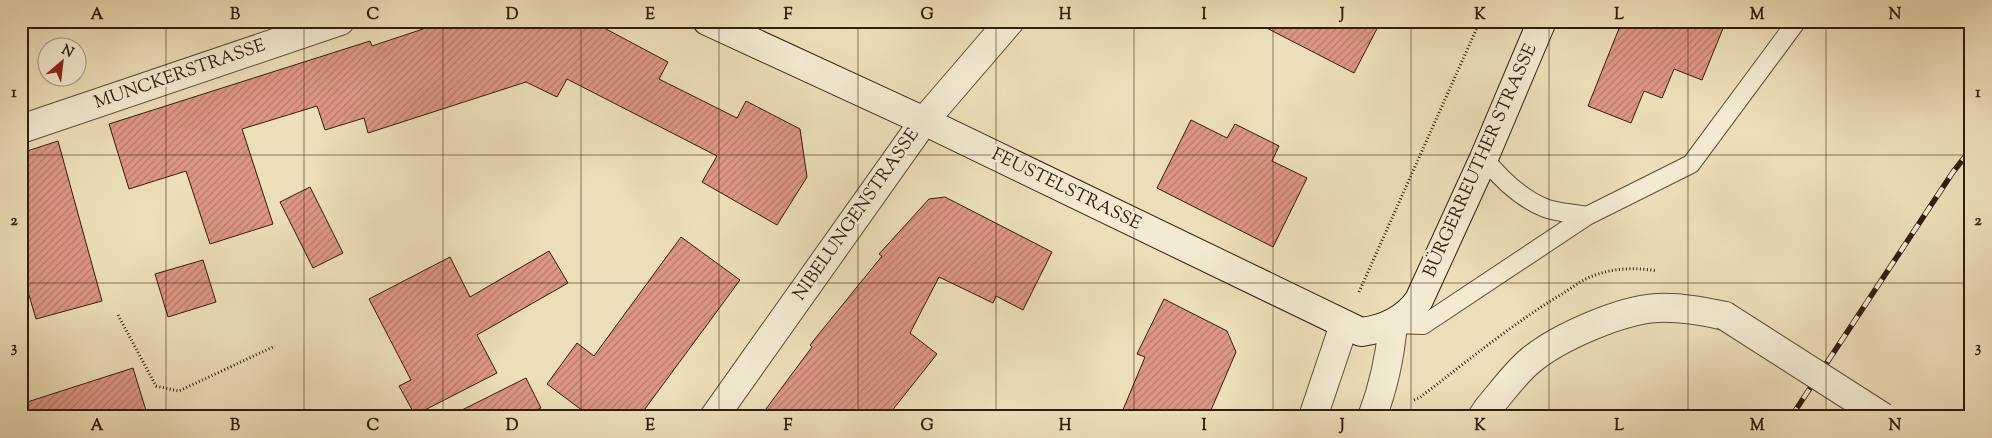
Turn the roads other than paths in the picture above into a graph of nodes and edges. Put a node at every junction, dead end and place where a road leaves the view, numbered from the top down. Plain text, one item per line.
1 (340, 21) edge
2 (707, 21) edge
3 (1010, 21) edge
4 (1542, 21) edge
5 (1797, 21) edge
6 (924, 121) junction
7 (21, 129) edge
8 (1484, 158) junction
9 (1588, 216) junction
10 (1420, 300) joint
11 (1393, 324) junction
12 (1344, 325) junction
13 (714, 417) edge
14 (1312, 417) edge
15 (1372, 417) edge
16 (1482, 417) edge
17 (1883, 417) edge

1 - 7 street, MUNCKERSTRASSE
2 - 6 street, FEUSTELSTRASSE
3 - 6 street, NIBELUNGENSTRASSE
4 - 8 street, BÜRGERREUTHER STRASSE
5 - 9 lane
6 - 12 street, FEUSTELSTRASSE
6 - 13 street, NIBELUNGENSTRASSE
8 - 9 lane
8 - 10 street, BÜRGERREUTHER STRASSE
9 - 11 lane
10 - 11 street, FEUSTELSTRASSE
11 - 12 street, FEUSTELSTRASSE
11 - 15 street
12 - 14 street
16 - 17 street, bridge

